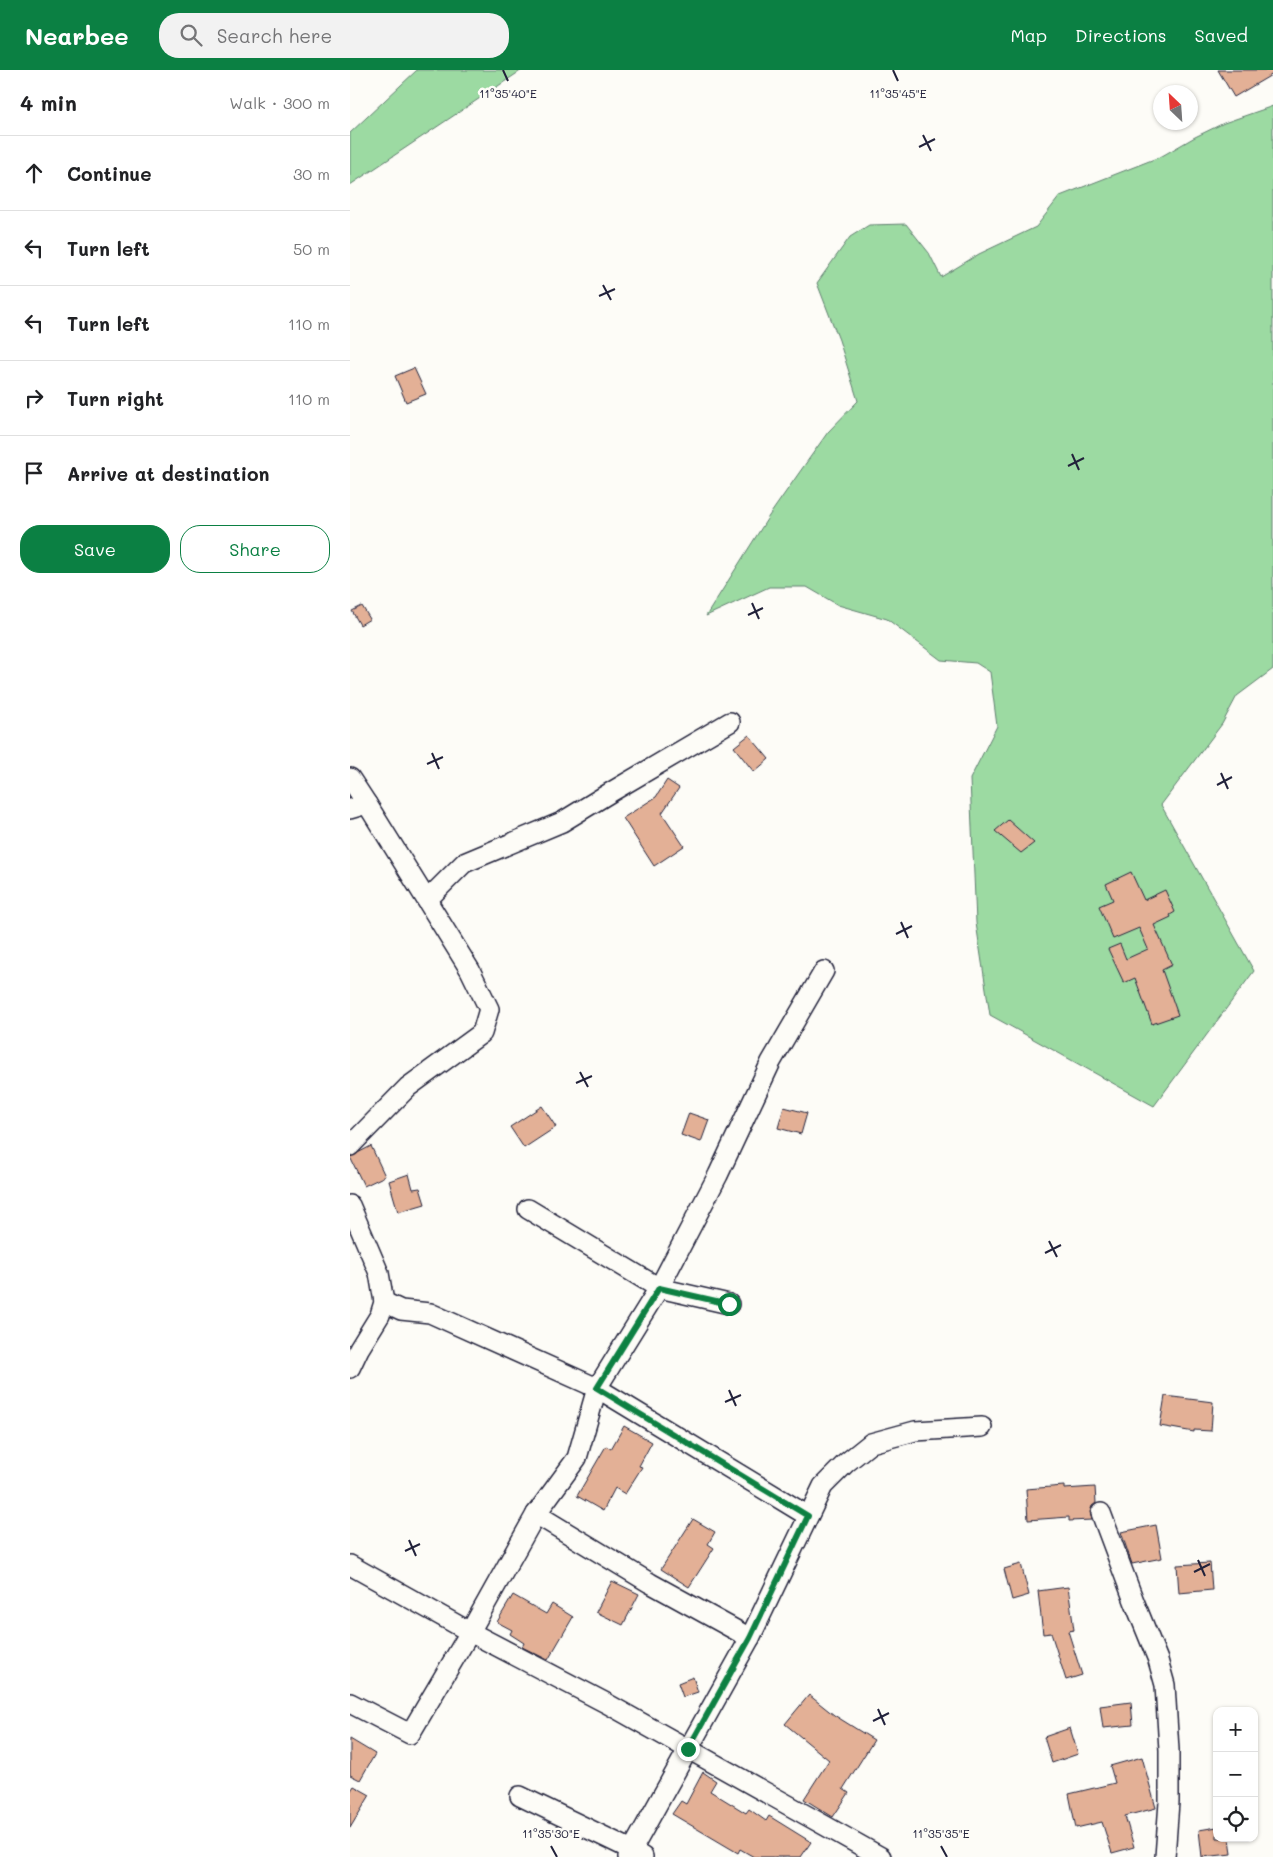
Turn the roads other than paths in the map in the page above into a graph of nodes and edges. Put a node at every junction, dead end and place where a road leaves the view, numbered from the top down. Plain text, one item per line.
1 (730, 722) dead end
2 (350, 778) edge
3 (358, 806) edge
4 (427, 900) junction
5 (824, 971) dead end
6 (350, 1146) edge
7 (350, 1205) edge
8 (528, 1209) dead end
9 (659, 1288) junction
10 (384, 1302) junction
11 (729, 1304) dead end
12 (350, 1368) edge
13 (597, 1388) junction
14 (982, 1427) dead end
15 (1101, 1513) dead end
16 (536, 1514) junction
17 (808, 1516) junction
18 (350, 1565) edge
19 (470, 1632) junction
20 (750, 1638) junction
21 (350, 1703) edge
22 (688, 1749) junction
23 (520, 1796) dead end
24 (634, 1855) edge
25 (881, 1857) edge
26 (1165, 1857) edge

1 - 4 street
2 - 3 street
3 - 4 street
4 - 6 street
5 - 9 street
7 - 10 street
8 - 9 street
9 - 11 street
9 - 13 street
10 - 12 street
10 - 13 street
13 - 16 street
13 - 17 street
14 - 17 street
15 - 26 street
16 - 19 street
16 - 20 street
17 - 20 street
18 - 19 street
19 - 21 street
19 - 22 street
20 - 22 street
22 - 24 street
22 - 25 street
23 - 24 street

